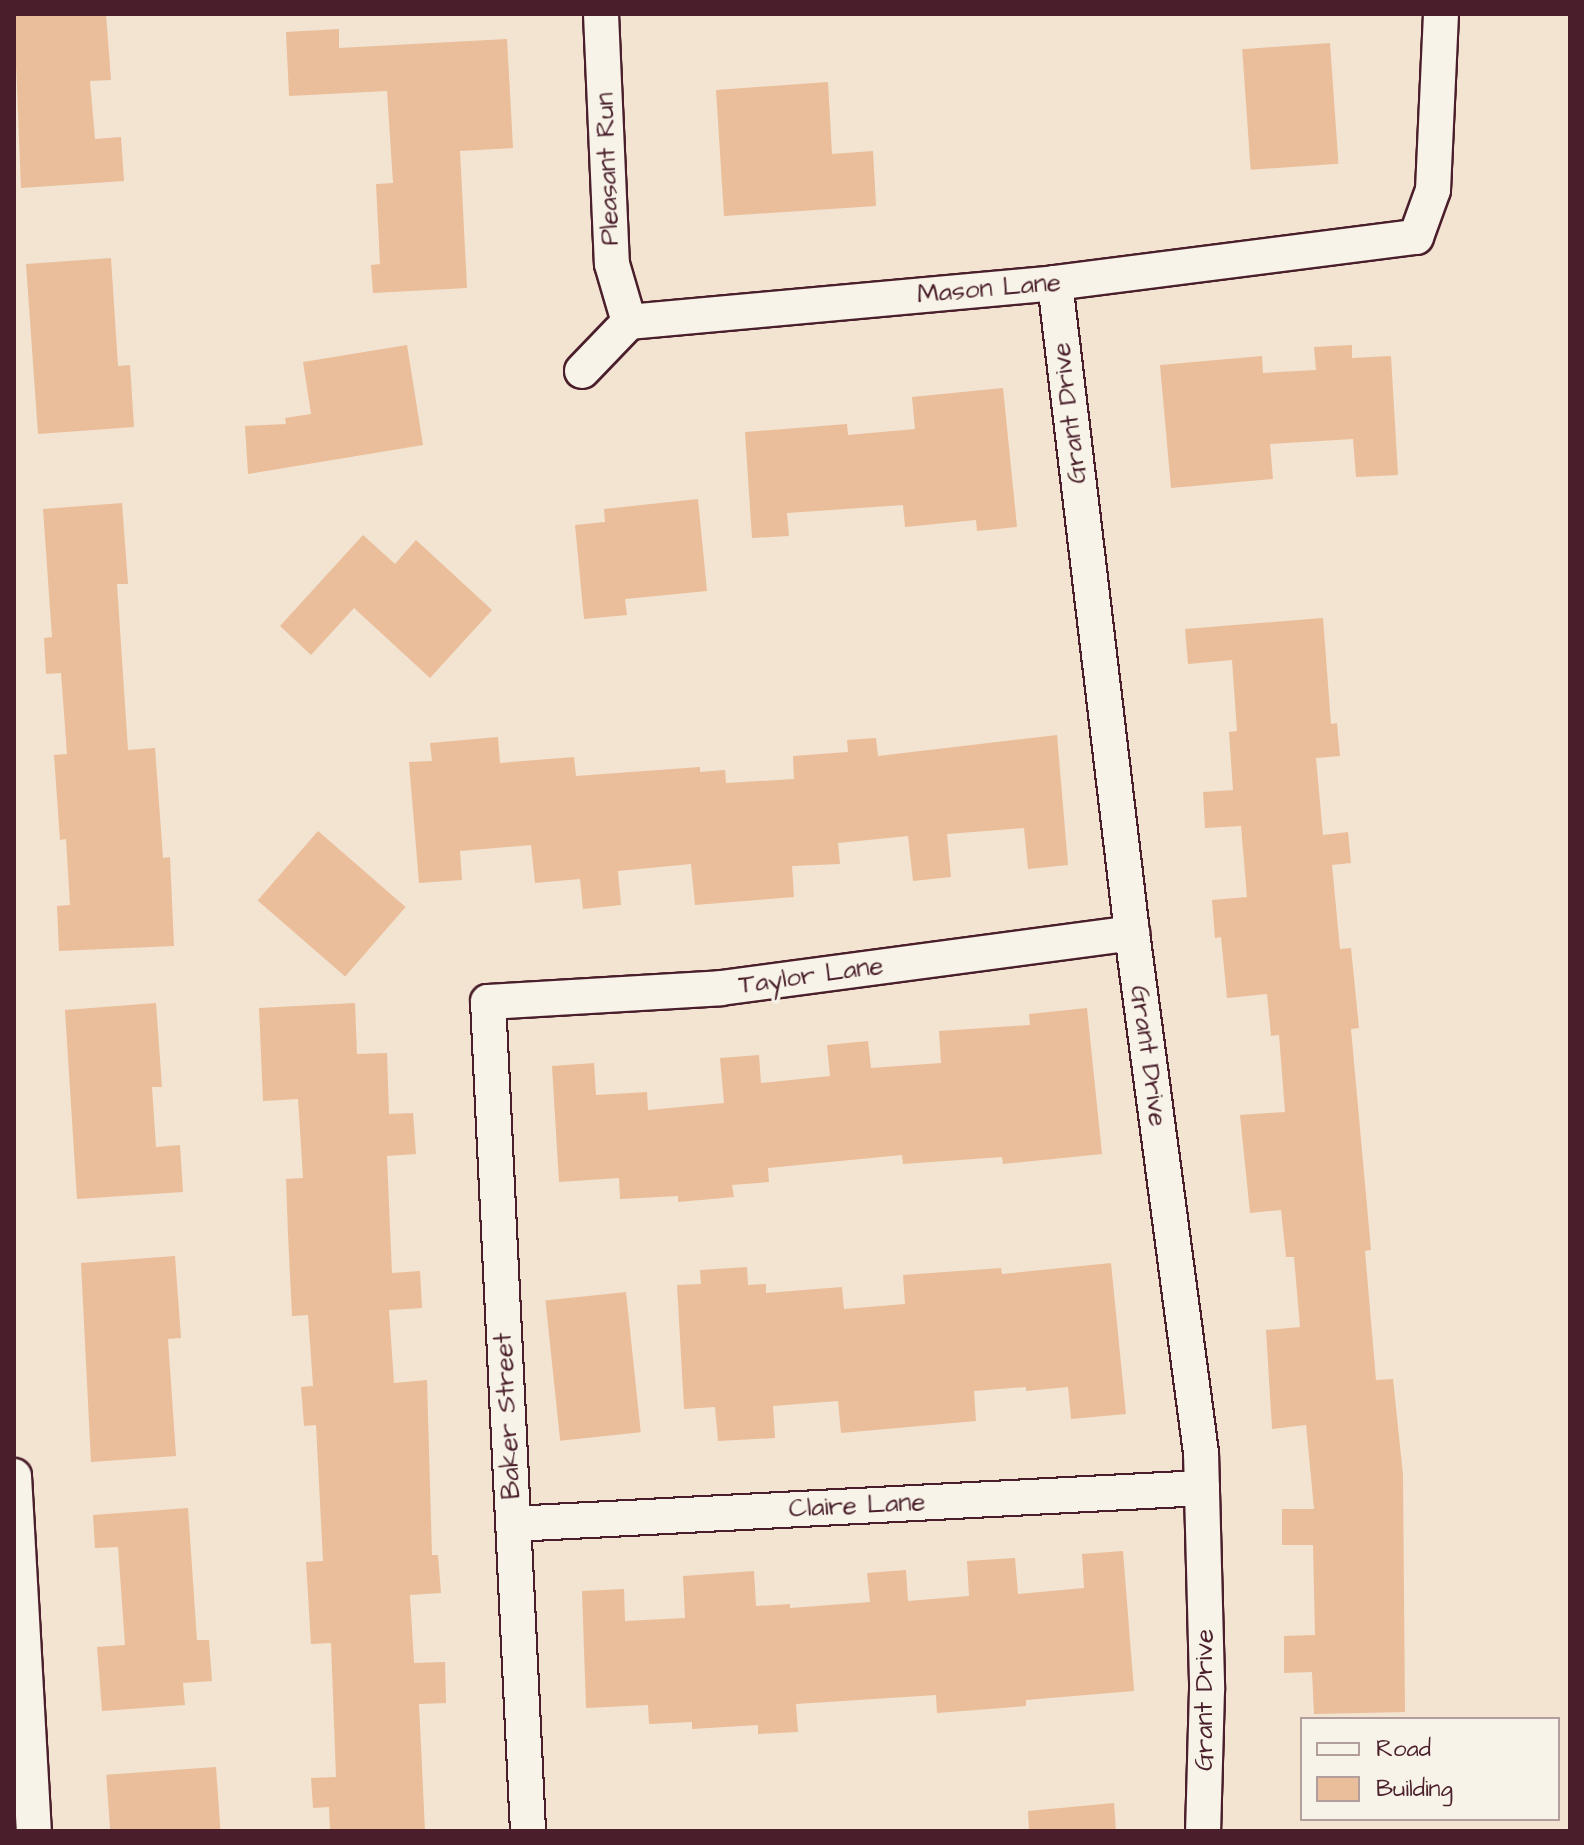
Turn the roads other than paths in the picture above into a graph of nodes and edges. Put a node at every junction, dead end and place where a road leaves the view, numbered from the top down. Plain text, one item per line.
1 (601, 14) edge
2 (1441, 14) edge
3 (1055, 283) junction
4 (629, 322) junction
5 (582, 371) dead end
6 (1132, 933) junction
7 (488, 1002) joint
8 (14, 1476) edge
9 (14, 1484) edge
10 (1202, 1488) junction
11 (513, 1524) junction
12 (34, 1831) edge
13 (528, 1831) edge
14 (1203, 1831) edge

1 - 4 street, Pleasant Run
2 - 3 street, Mason Lane
3 - 4 street, Mason Lane
3 - 6 street, Grant Drive
4 - 5 street
6 - 7 street, Taylor Lane
6 - 10 street, Grant Drive
7 - 11 street, Baker Street
8 - 9 street
9 - 12 street
10 - 11 street, Claire Lane
10 - 14 street, Grant Drive
11 - 13 street, Baker Street

